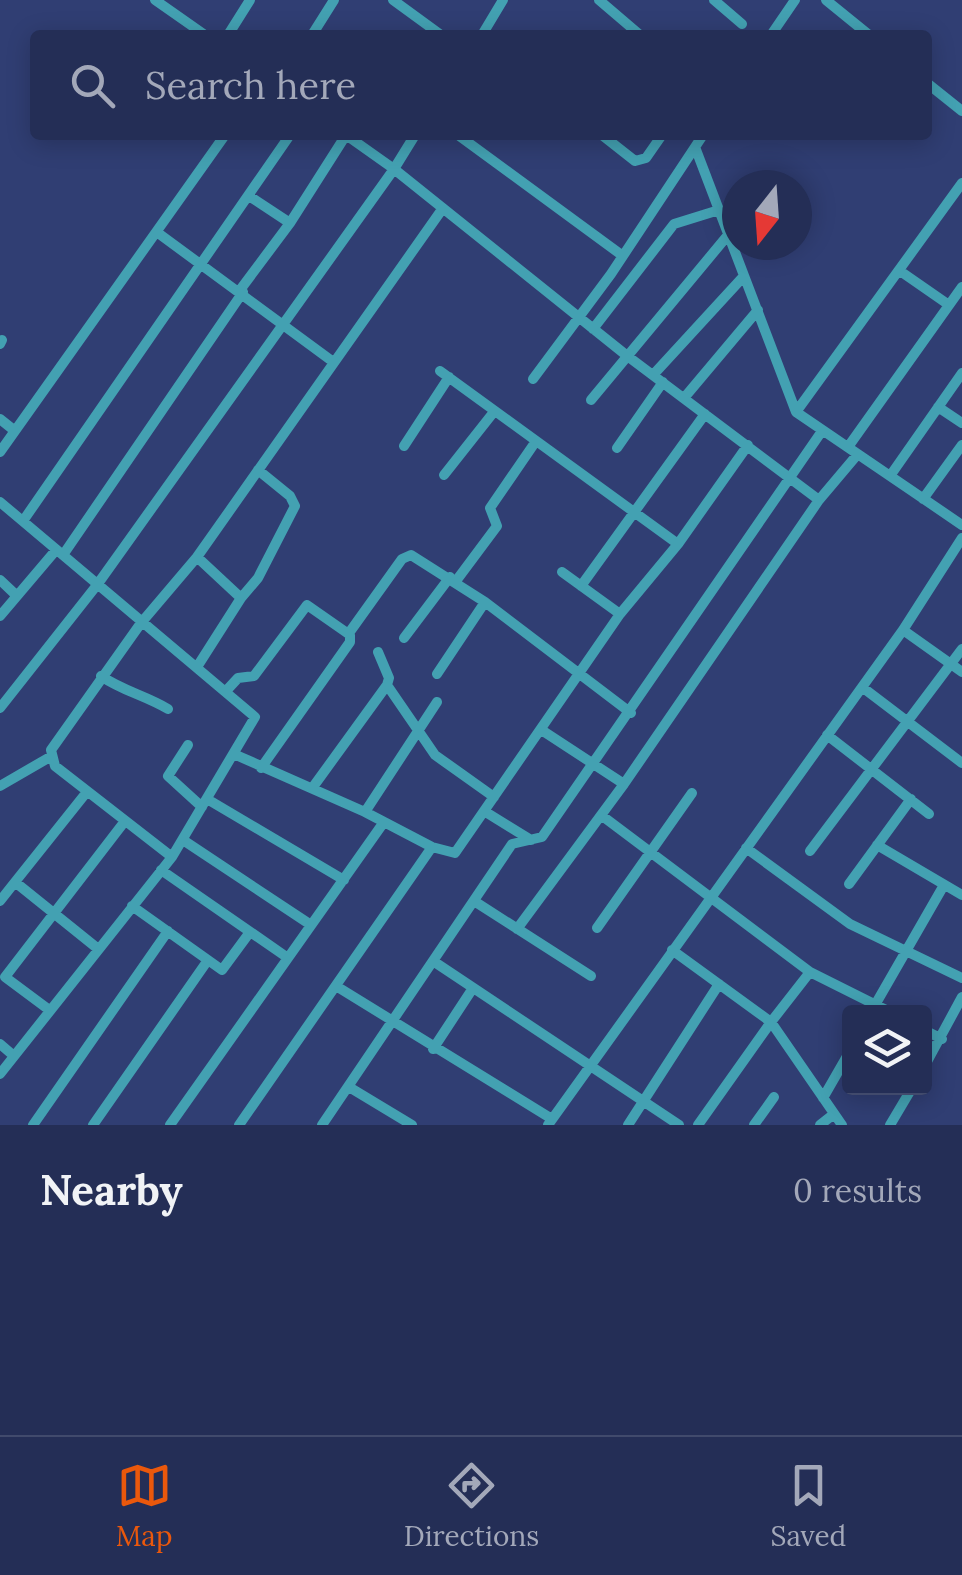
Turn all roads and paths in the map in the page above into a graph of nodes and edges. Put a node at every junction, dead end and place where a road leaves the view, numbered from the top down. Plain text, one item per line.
1 (155, 0) edge
2 (250, 0) edge
3 (334, 0) edge
4 (393, 0) edge
5 (503, 0) edge
6 (599, 0) edge
7 (714, 0) edge
8 (796, 0) edge
9 (826, 0) edge
10 (742, 24) dead end
11 (198, 30) edge
12 (231, 30) edge
13 (317, 30) edge
14 (434, 30) edge
15 (485, 30) edge
16 (634, 30) edge
17 (775, 30) edge
18 (862, 30) edge
19 (932, 87) edge
20 (962, 111) edge
21 (222, 140) edge
22 (287, 140) edge
23 (343, 140) edge
24 (353, 140) edge
25 (413, 140) edge
26 (465, 140) edge
27 (609, 140) edge
28 (657, 140) edge
29 (700, 140) edge
30 (695, 147) junction
31 (394, 169) junction
32 (962, 182) edge
33 (249, 196) junction
34 (958, 197) edge
35 (443, 208) junction
36 (718, 210) junction
37 (722, 220) edge
38 (290, 223) junction
39 (158, 233) junction
40 (722, 242) edge
41 (623, 256) junction
42 (738, 260) edge
43 (205, 264) junction
44 (900, 271) junction
45 (744, 276) junction
46 (962, 287) edge
47 (241, 291) junction
48 (949, 305) junction
49 (758, 310) junction
50 (578, 316) junction
51 (282, 321) junction
52 (593, 328) junction
53 (626, 355) junction
54 (332, 362) junction
55 (962, 373) edge
56 (533, 379) dead end
57 (658, 379) junction
58 (684, 398) junction
59 (591, 400) dead end
60 (938, 408) junction
61 (796, 412) junction
62 (494, 413) junction
63 (704, 414) junction
64 (0, 419) edge
65 (962, 423) edge
66 (15, 431) junction
67 (822, 432) junction
68 (534, 444) junction
69 (748, 445) junction
70 (962, 445) edge
71 (404, 446) dead end
72 (616, 448) dead end
73 (853, 451) junction
74 (0, 452) edge
75 (258, 470) junction
76 (444, 475) dead end
77 (890, 476) junction
78 (788, 479) junction
79 (923, 499) junction
80 (819, 500) junction
81 (0, 502) edge
82 (636, 512) junction
83 (22, 521) junction
84 (962, 525) edge
85 (962, 538) edge
86 (678, 544) junction
87 (60, 552) junction
88 (197, 557) junction
89 (562, 572) dead end
90 (453, 579) junction
91 (0, 580) edge
92 (97, 585) junction
93 (581, 586) junction
94 (18, 596) junction
95 (241, 598) junction
96 (485, 602) junction
97 (620, 614) junction
98 (0, 616) edge
99 (141, 623) junction
100 (903, 630) junction
101 (349, 633) junction
102 (404, 638) dead end
103 (962, 649) edge
104 (378, 652) dead end
105 (952, 664) junction
106 (197, 668) junction
107 (962, 672) edge
108 (578, 673) junction
109 (437, 674) dead end
110 (101, 676) junction
111 (386, 685) junction
112 (862, 687) junction
113 (226, 691) junction
114 (437, 702) dead end
115 (0, 708) edge
116 (168, 709) dead end
117 (631, 712) junction
118 (908, 723) junction
119 (543, 730) junction
120 (418, 731) junction
121 (827, 735) junction
122 (188, 745) dead end
123 (236, 755) junction
124 (50, 757) junction
125 (960, 758) edge
126 (596, 764) junction
127 (261, 768) junction
128 (874, 771) junction
129 (624, 784) junction
130 (0, 786) edge
131 (313, 787) junction
132 (86, 793) junction
133 (692, 793) dead end
134 (494, 797) junction
135 (910, 800) junction
136 (204, 803) junction
137 (365, 812) junction
138 (484, 812) junction
139 (929, 814) dead end
140 (601, 816) junction
141 (124, 821) junction
142 (384, 822) junction
143 (183, 840) junction
144 (532, 841) junction
145 (878, 845) junction
146 (432, 848) junction
147 (746, 848) junction
148 (810, 850) dead end
149 (650, 853) junction
150 (172, 857) junction
151 (161, 870) junction
152 (344, 880) junction
153 (15, 882) junction
154 (849, 884) dead end
155 (944, 885) junction
156 (712, 895) junction
157 (962, 895) edge
158 (0, 901) edge
159 (474, 901) junction
160 (132, 906) junction
161 (54, 913) junction
162 (311, 925) junction
163 (597, 928) dead end
164 (517, 930) junction
165 (168, 931) junction
166 (250, 932) junction
167 (97, 948) junction
168 (672, 950) junction
169 (906, 951) junction
170 (288, 958) junction
171 (208, 960) junction
172 (433, 961) junction
173 (810, 972) junction
174 (591, 976) dead end
175 (962, 978) edge
176 (719, 984) junction
177 (336, 986) junction
178 (473, 988) junction
179 (962, 998) edge
180 (867, 1005) edge
181 (876, 1005) edge
182 (48, 1009) junction
183 (392, 1022) junction
184 (772, 1022) junction
185 (932, 1034) edge
186 (942, 1039) junction
187 (0, 1044) edge
188 (433, 1049) junction
189 (932, 1055) edge
190 (14, 1056) junction
191 (842, 1064) edge
192 (588, 1066) junction
193 (0, 1074) edge
194 (350, 1087) junction
195 (908, 1095) edge
196 (774, 1097) dead end
197 (822, 1098) junction
198 (642, 1103) junction
199 (834, 1114) junction
200 (550, 1122) edge
201 (32, 1125) edge
202 (93, 1125) edge
203 (170, 1125) edge
204 (239, 1125) edge
205 (322, 1125) edge
206 (412, 1125) edge
207 (628, 1125) edge
208 (679, 1125) edge
209 (698, 1125) edge
210 (754, 1125) edge
211 (820, 1125) edge
212 (842, 1125) edge
213 (890, 1125) edge

1 - 11 street
2 - 12 street
3 - 13 street
4 - 14 street
5 - 15 street
6 - 16 street
7 - 10 street
8 - 17 street
9 - 18 street
19 - 20 street
21 - 39 street
22 - 33 street
23 - 38 street
24 - 31 street
25 - 31 street
26 - 41 street
27 - 28 street
29 - 30 street
30 - 36 street
30 - 41 street
31 - 35 street
31 - 51 street
32 - 34 street
33 - 38 street
33 - 43 street
34 - 44 street
35 - 50 street
35 - 54 street
36 - 37 street
36 - 52 street
38 - 47 street
39 - 43 street
39 - 66 street
40 - 53 street
41 - 50 street
42 - 45 street
43 - 47 street
43 - 83 street
44 - 48 street
44 - 61 street
45 - 49 street
45 - 57 street
46 - 48 street
47 - 51 street
47 - 87 street
48 - 73 street
49 - 58 street
49 - 61 street
50 - 52 street
50 - 56 street
51 - 54 street
51 - 92 street
52 - 53 street
53 - 57 street
53 - 59 street
54 - 75 street
55 - 60 street
57 - 58 street
57 - 72 street
58 - 63 street
60 - 65 street
60 - 77 street
61 - 67 street
62 - 68 street
62 - 71 street
62 - 76 street
63 - 69 street
63 - 82 street
64 - 66 street
66 - 74 street
67 - 73 street
67 - 78 street
68 - 82 street
68 - 90 street
69 - 78 street
69 - 86 street
70 - 79 street
73 - 77 street
73 - 80 street
75 - 88 street
75 - 95 street
77 - 79 street
78 - 80 street
78 - 117 street
79 - 84 street
80 - 129 street
81 - 83 street
82 - 86 street
82 - 93 street
83 - 87 street
85 - 100 street
86 - 97 street
87 - 92 street
87 - 94 street
88 - 95 street
88 - 99 street
89 - 93 street
90 - 96 street
90 - 101 street
90 - 102 street
91 - 94 street
92 - 99 street
92 - 115 street
93 - 97 street
94 - 98 street
95 - 106 street
96 - 108 street
96 - 109 street
97 - 108 street
99 - 106 street
99 - 110 street
100 - 105 street
100 - 112 street
101 - 113 street
101 - 127 street
103 - 105 street
104 - 111 street
105 - 107 street
105 - 118 street
106 - 113 street
108 - 117 street
108 - 119 street
110 - 116 street
110 - 124 street
111 - 120 street
111 - 131 street
112 - 118 street
112 - 121 street
113 - 123 street
114 - 120 street
117 - 126 street
118 - 125 street
118 - 128 street
119 - 126 street
119 - 134 street
120 - 134 street
120 - 137 street
121 - 128 street
121 - 147 street
122 - 136 street
123 - 127 street
123 - 136 street
124 - 130 street
124 - 132 street
126 - 129 street
126 - 144 street
127 - 131 street
128 - 135 street
128 - 148 street
129 - 140 street
131 - 137 street
132 - 141 street
132 - 153 street
133 - 149 street
134 - 138 street
135 - 139 street
135 - 145 street
136 - 143 street
136 - 152 street
137 - 142 street
138 - 144 street
138 - 146 street
140 - 149 street
140 - 164 street
141 - 150 street
141 - 161 street
142 - 146 street
142 - 152 street
143 - 150 street
143 - 162 street
144 - 159 street
145 - 154 street
145 - 155 street
146 - 177 street
147 - 156 street
147 - 169 street
149 - 156 street
149 - 163 street
150 - 151 street
151 - 160 street
151 - 166 street
152 - 162 street
153 - 158 street
153 - 161 street
155 - 157 street
155 - 169 street
156 - 168 street
156 - 173 street
159 - 164 street
159 - 172 street
160 - 165 street
160 - 167 street
161 - 167 street
161 - 182 street
162 - 170 street
164 - 174 street
165 - 171 street
165 - 201 street
166 - 170 street
166 - 171 street
167 - 182 street
168 - 176 street
168 - 192 street
169 - 175 street
169 - 181 street
170 - 203 street
171 - 202 street
172 - 178 street
172 - 183 street
173 - 180 street
173 - 184 street
176 - 184 street
176 - 198 street
177 - 183 street
177 - 204 street
178 - 188 street
178 - 192 street
179 - 186 street
182 - 190 street
183 - 188 street
183 - 194 street
184 - 197 street
184 - 209 street
185 - 186 street
186 - 189 street
187 - 190 street
188 - 200 street
190 - 193 street
191 - 197 street
192 - 198 street
192 - 200 street
194 - 205 street
194 - 206 street
195 - 213 street
196 - 210 street
197 - 199 street
198 - 207 street
198 - 208 street
199 - 211 street
199 - 212 street

